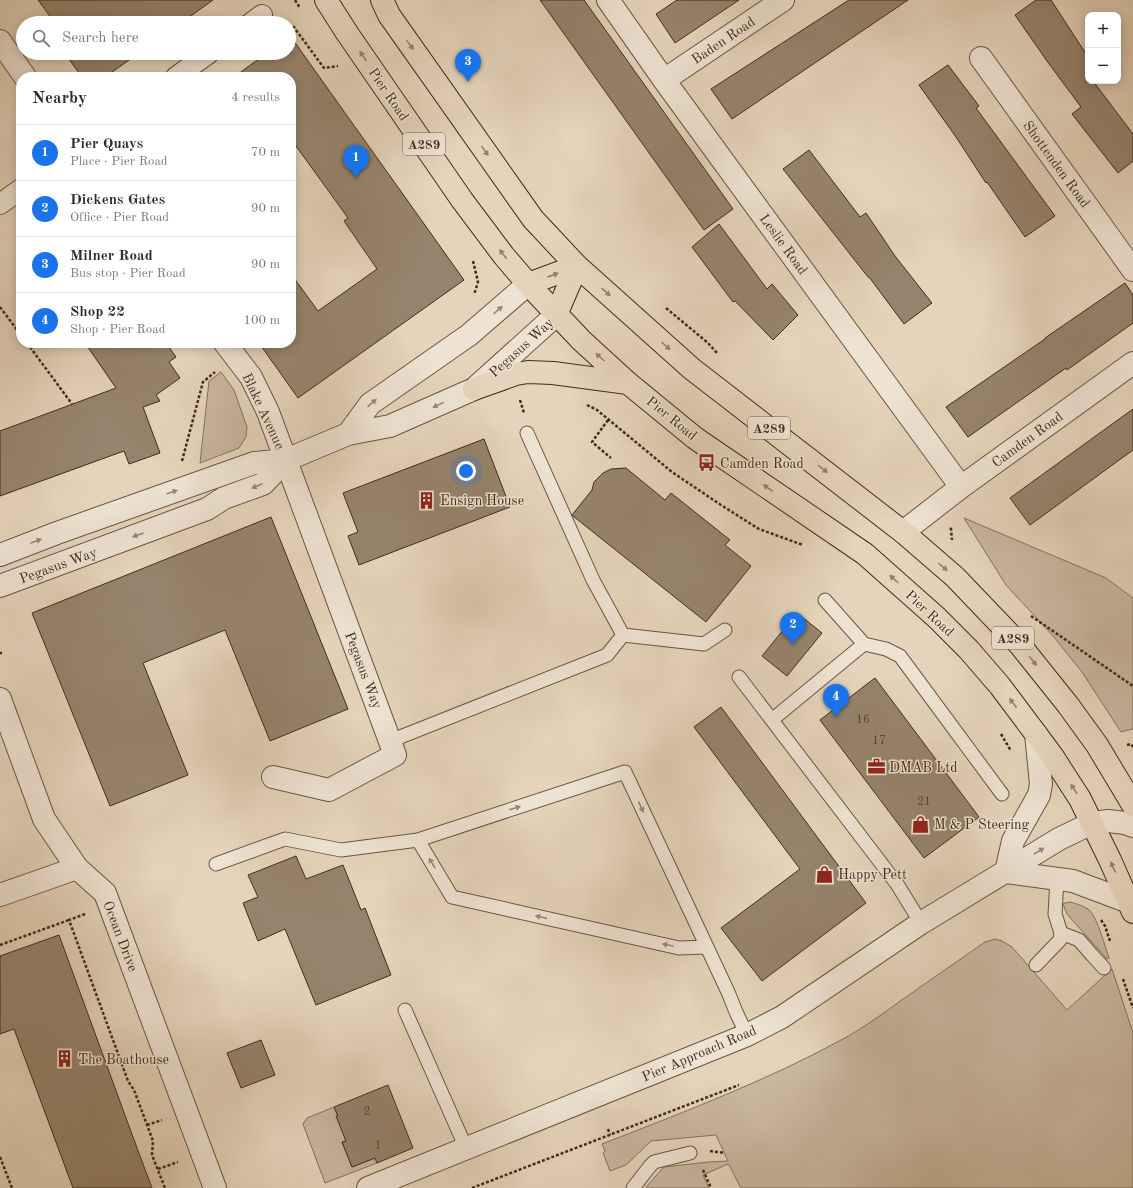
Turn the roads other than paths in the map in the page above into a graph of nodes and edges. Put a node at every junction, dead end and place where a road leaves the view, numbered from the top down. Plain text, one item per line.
1 (326, 0) edge
2 (382, 0) edge
3 (608, 0) edge
4 (783, 0) edge
5 (0, 41) edge
6 (981, 58) dead end
7 (199, 60) edge
8 (22, 72) edge
9 (183, 72) edge
10 (664, 80) junction
11 (16, 193) edge
12 (0, 204) edge
13 (577, 266) junction
14 (1133, 270) edge
15 (528, 284) junction
16 (556, 315) junction
17 (229, 348) edge
18 (1133, 363) edge
19 (628, 383) junction
20 (474, 389) junction
21 (527, 433) dead end
22 (348, 434) junction
23 (286, 460) junction
24 (961, 487) junction
25 (904, 532) junction
26 (0, 555) edge
27 (0, 586) edge
28 (825, 600) dead end
29 (725, 630) dead end
30 (623, 635) junction
31 (864, 644) junction
32 (739, 677) dead end
33 (0, 699) edge
34 (773, 720) junction
35 (1036, 734) junction
36 (390, 741) junction
37 (273, 777) dead end
38 (1002, 794) dead end
39 (1133, 805) edge
40 (1092, 823) junction
41 (1133, 826) edge
42 (418, 840) junction
43 (216, 864) dead end
44 (77, 868) junction
45 (1006, 872) junction
46 (1057, 879) junction
47 (0, 895) edge
48 (1131, 907) edge
49 (921, 923) junction
50 (1061, 933) junction
51 (706, 947) junction
52 (1036, 965) dead end
53 (1104, 968) dead end
54 (405, 1010) dead end
55 (747, 1035) junction
56 (466, 1148) junction
57 (690, 1153) dead end
58 (215, 1188) edge
59 (368, 1188) edge
60 (633, 1188) edge

15 -> 1 main road, Pier Road / A289
2 -> 13 main road, A289
3 - 10 street, Leslie Road
4 - 10 street, Baden Road
5 - 8 street
6 - 14 street, Shottenden Road
7 - 9 street
10 - 24 street, Leslie Road
11 - 12 street
15 -> 13 main road
13 - 16 main road, Pegasus Way
13 -> 25 main road, A289
15 - 16 main road, Pier Road / A289
22 -> 15 street
19 -> 16 main road, Pier Road / A289
16 - 20 street, Pegasus Way
17 - 23 street, Blake Avenue
18 - 24 street, Camden Road
19 - 20 main road
35 -> 19 main road, Pier Road / A289
20 -> 22 street, Pegasus Way
21 - 30 lane
22 - 23 street, Pegasus Way
26 -> 23 street, Pegasus Way
23 -> 27 street, Pegasus Way
23 - 36 street, Pegasus Way
24 - 25 street, Camden Road
25 -> 39 main road, A289
28 - 31 lane
29 - 30 lane
30 - 36 lane
31 - 34 lane
31 - 38 lane
32 - 34 lane
33 - 44 street, Ocean Drive
34 - 49 lane
40 -> 35 main road, Pier Road / A289
35 - 45 street
36 - 37 street, Pegasus Way
40 - 41 street, Pier Approach Road
45 -> 40 street, Pier Approach Road
48 -> 40 main road, Pier Road / A289
42 - 43 lane
51 -> 42 lane
42 -> 51 lane
44 - 47 street
44 - 58 street, Ocean Drive
45 - 46 street
45 - 49 street, Pier Approach Road
46 - 48 street
46 - 50 lane
49 - 55 street, Pier Approach Road
50 - 52 lane
50 - 53 lane
51 - 55 lane
54 - 56 lane
55 - 56 street, Pier Approach Road
56 - 59 street, Pier Approach Road
57 - 60 lane

